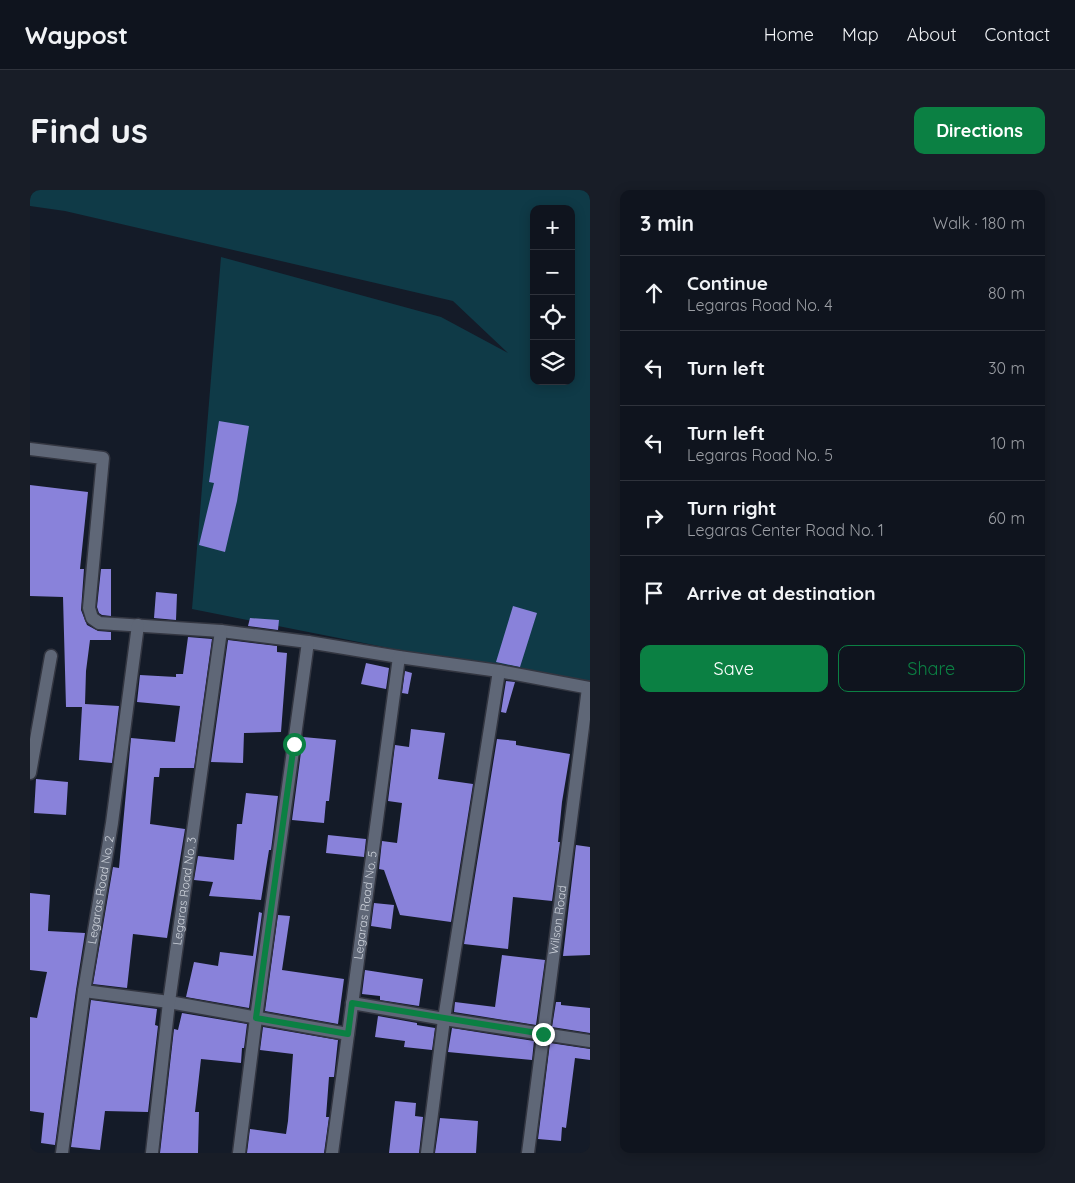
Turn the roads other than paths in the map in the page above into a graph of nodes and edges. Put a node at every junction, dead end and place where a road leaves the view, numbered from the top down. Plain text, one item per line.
1 (30, 449) edge
2 (138, 625) junction
3 (222, 631) junction
4 (308, 642) junction
5 (51, 656) dead end
6 (399, 657) junction
7 (499, 671) junction
8 (589, 688) edge
9 (30, 773) edge
10 (84, 991) junction
11 (169, 1002) junction
12 (352, 1003) junction
13 (256, 1018) junction
14 (444, 1019) junction
15 (348, 1034) junction
16 (543, 1034) junction
17 (590, 1041) edge
18 (62, 1153) edge
19 (152, 1153) edge
20 (239, 1153) edge
21 (332, 1153) edge
22 (428, 1153) edge
23 (528, 1153) edge

1 - 2 street
2 - 3 street
2 - 10 street, Legaras Road No. 2
3 - 4 street
3 - 11 street, Legaras Road No. 3
4 - 6 street
4 - 13 street
5 - 9 street
6 - 7 street
6 - 12 street, Legaras Road No. 5
7 - 8 street
7 - 14 street
8 - 16 street, Wilson Road
10 - 11 street
10 - 18 street, Legaras Road No. 2
11 - 13 street
11 - 19 street, Legaras Road No. 3
12 - 14 street
12 - 15 street, Legaras Road No. 5
13 - 15 street
13 - 20 street
14 - 16 street
14 - 22 street
15 - 21 street, Legaras Road No. 5
16 - 17 street
16 - 23 street, Wilson Road

